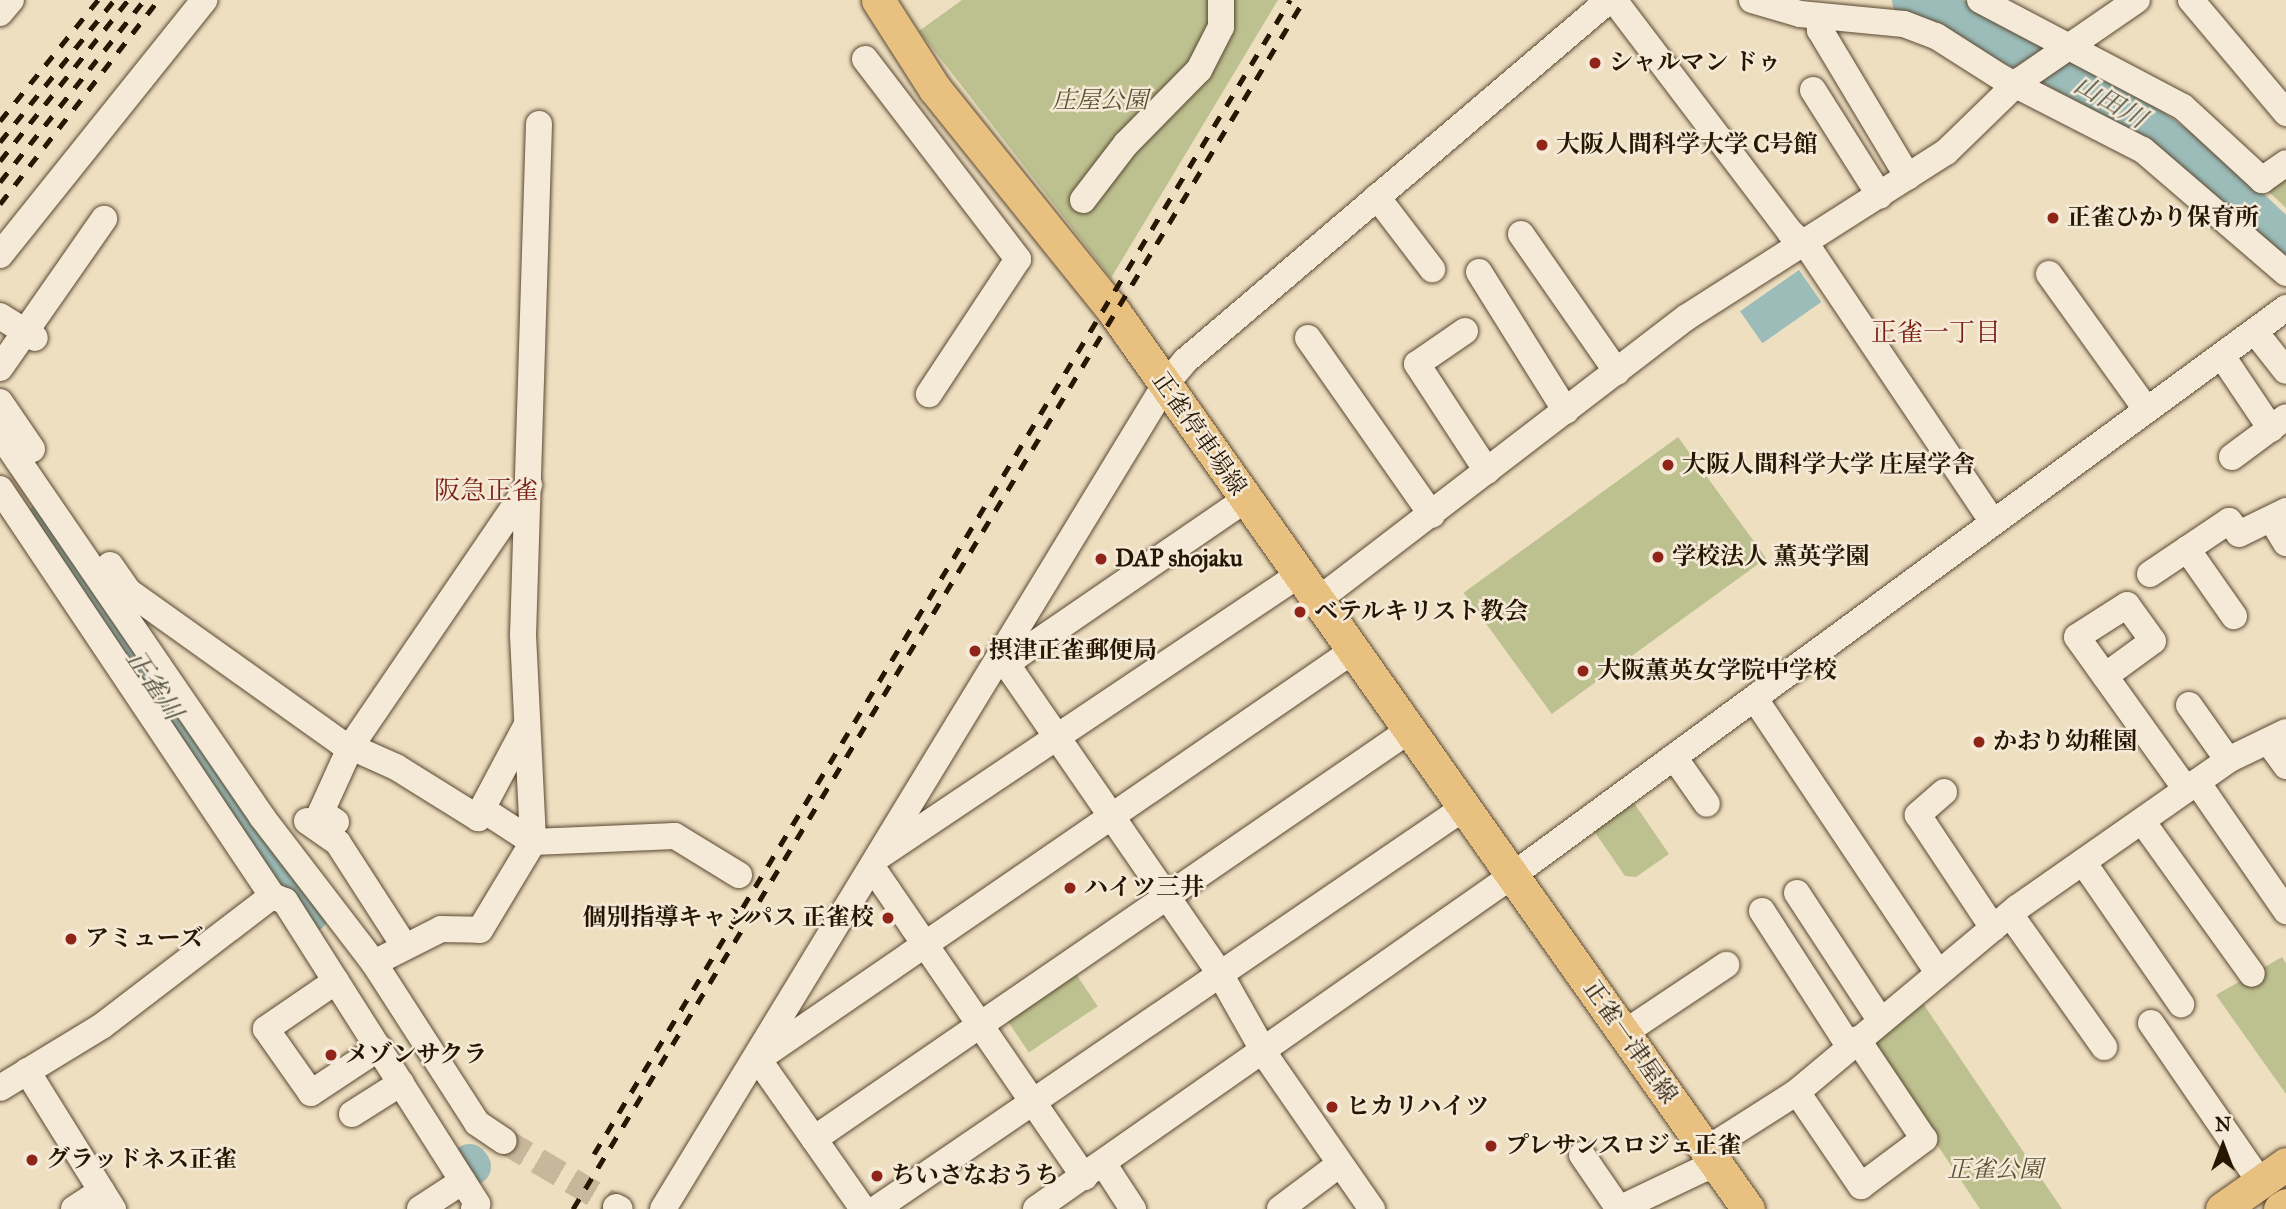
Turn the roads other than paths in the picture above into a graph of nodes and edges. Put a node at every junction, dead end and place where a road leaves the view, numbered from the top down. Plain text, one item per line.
1 (10, 0) edge
2 (204, 0) edge
3 (878, 0) edge
4 (1221, 0) edge
5 (1611, 0) edge
6 (1752, 0) edge
7 (1980, 0) edge
8 (2137, 0) edge
9 (2191, 0) edge
10 (0, 13) edge
11 (1892, 13) edge
12 (1819, 17) junction
13 (2067, 47) junction
14 (865, 59) dead end
15 (2017, 83) junction
16 (2282, 101) edge
17 (1813, 104) dead end
18 (540, 124) dead end
19 (2286, 163) edge
20 (1908, 177) junction
21 (1880, 196) junction
22 (1377, 197) junction
23 (1083, 200) dead end
24 (104, 219) dead end
25 (1046, 232) junction
26 (1521, 234) dead end
27 (1801, 244) junction
28 (0, 255) edge
29 (1018, 259) junction
30 (1432, 269) dead end
31 (1479, 272) dead end
32 (2286, 273) edge
33 (2049, 274) dead end
34 (2286, 308) edge
35 (0, 316) edge
36 (1465, 331) dead end
37 (2256, 333) junction
38 (30, 335) junction
39 (1308, 338) dead end
40 (2222, 356) junction
41 (0, 368) edge
42 (2286, 370) edge
43 (1617, 372) junction
44 (1165, 385) junction
45 (929, 394) dead end
46 (0, 402) edge
47 (2146, 409) junction
48 (1566, 411) junction
49 (2278, 423) edge
50 (0, 434) edge
51 (2232, 457) dead end
52 (1487, 471) junction
53 (529, 485) junction
54 (0, 489) edge
55 (1245, 500) junction
56 (1432, 515) junction
57 (2279, 515) edge
58 (1993, 522) junction
59 (2286, 543) edge
60 (2187, 549) junction
61 (2150, 573) dead end
62 (1309, 587) junction
63 (2234, 616) dead end
64 (1354, 650) junction
65 (1000, 656) junction
66 (2105, 676) dead end
67 (1755, 699) junction
68 (2189, 705) dead end
69 (525, 729) junction
70 (1411, 729) junction
71 (2277, 736) edge
72 (1057, 737) junction
73 (347, 750) junction
74 (1674, 757) junction
75 (2228, 760) junction
76 (2286, 766) edge
77 (2191, 785) junction
78 (1944, 792) dead end
79 (1706, 804) dead end
80 (1465, 807) junction
81 (482, 809) junction
82 (1114, 818) junction
83 (2142, 821) junction
84 (336, 822) dead end
85 (533, 842) junction
86 (876, 861) junction
87 (2083, 862) junction
88 (739, 875) dead end
89 (1513, 875) junction
90 (290, 887) junction
91 (1797, 893) dead end
92 (1167, 896) junction
93 (1762, 911) dead end
94 (2286, 911) edge
95 (2001, 921) junction
96 (403, 944) junction
97 (926, 945) junction
98 (374, 963) junction
99 (1726, 965) dead end
100 (1219, 972) junction
101 (1938, 972) junction
102 (2252, 974) dead end
103 (336, 981) junction
104 (2181, 1003) dead end
105 (1880, 1020) junction
106 (980, 1023) junction
107 (2151, 1023) dead end
108 (1624, 1033) junction
109 (1853, 1042) junction
110 (2104, 1047) dead end
111 (379, 1048) junction
112 (1265, 1048) junction
113 (758, 1059) junction
114 (27, 1071) junction
115 (401, 1083) junction
116 (0, 1088) edge
117 (1797, 1092) junction
118 (1033, 1101) junction
119 (352, 1114) dead end
120 (814, 1139) junction
121 (504, 1141) tunnel mouth
122 (1582, 1155) dead end
123 (1710, 1155) junction
124 (1340, 1164) junction
125 (1094, 1170) junction
126 (2273, 1173) edge
127 (463, 1181) junction
128 (107, 1200) edge
129 (2286, 1205) edge
130 (75, 1209) edge
131 (420, 1209) edge
132 (474, 1209) edge
133 (643, 1209) edge
134 (663, 1209) edge
135 (863, 1209) edge
136 (876, 1209) edge
137 (1036, 1209) edge
138 (1133, 1209) edge
139 (1280, 1209) edge
140 (1372, 1209) edge
141 (1619, 1209) edge
142 (1748, 1209) edge
143 (2222, 1209) edge
144 (2280, 1209) edge

1 - 10 street
2 - 28 street
3 - 25 main road, 正雀停車場線
4 - 23 street
5 - 22 street
5 - 27 street
6 - 12 street
7 - 13 street
8 - 13 street
9 - 16 street
11 - 12 street
11 - 15 street
12 - 20 street
13 - 15 street
13 - 19 street
14 - 29 street
15 - 20 street
15 - 32 street
17 - 21 street
18 - 53 street
20 - 21 street
21 - 27 street
22 - 30 street
22 - 44 street
24 - 38 street
25 - 29 street
25 - 44 main road, 正雀停車場線
26 - 43 street
27 - 43 street
27 - 58 street
29 - 45 street
31 - 48 street
33 - 47 street
34 - 37 street
35 - 38 street
36 - 52 street
37 - 40 street
37 - 42 street
38 - 41 street
39 - 56 street
40 - 47 street
40 - 49 street
43 - 48 street
44 - 55 main road, 正雀停車場線
44 - 65 street
46 - 73 street
47 - 58 street
48 - 52 street
49 - 51 street
50 - 90 street
52 - 56 street
53 - 69 street
53 - 73 street
54 - 90 street
55 - 62 main road, 正雀停車場線
55 - 65 street
56 - 62 street
57 - 59 street
57 - 60 street
58 - 67 street
60 - 61 street
60 - 63 street
62 - 64 main road, 正雀停車場線
62 - 72 street
64 - 70 main road, 正雀停車場線
64 - 82 street
65 - 72 street
65 - 86 street
66 - 77 street
67 - 74 street
67 - 101 street
68 - 75 street
69 - 81 street
69 - 85 street
70 - 80 main road, 正雀停車場線
70 - 92 street
71 - 75 street
71 - 76 street
72 - 82 street
72 - 86 street
73 - 81 street
73 - 84 street
73 - 96 street
74 - 79 street
74 - 89 street
75 - 77 street
77 - 83 street
77 - 94 street
78 - 95 street
80 - 89 main road, 正雀停車場線
80 - 100 street
81 - 85 street
82 - 92 street
82 - 97 street
83 - 87 street
83 - 102 street
85 - 88 street
85 - 96 street
86 - 97 street
86 - 113 street
87 - 95 street
87 - 104 street
89 - 108 main road, 正雀一津屋線
89 - 112 street
90 - 98 street
90 - 103 street
90 - 114 street
91 - 105 street
92 - 100 street
92 - 106 street
93 - 109 street
95 - 101 street
95 - 110 street
96 - 98 street
97 - 106 street
97 - 113 street
98 - 121 street
99 - 108 street
100 - 112 street
100 - 118 street
101 - 105 street
103 - 111 street
103 - 111 street
105 - 109 street
106 - 118 street
106 - 120 street
107 - 126 street
108 - 123 main road, 正雀一津屋線
109 - 117 street
109 - 117 street
111 - 115 street
112 - 124 street
112 - 125 street
113 - 120 street
113 - 133 street
113 - 134 street
114 - 116 street
114 - 128 street
115 - 119 street
115 - 127 street
117 - 123 street
118 - 125 street
118 - 136 street
120 - 135 street
122 - 141 street
123 - 141 street
123 - 142 main road, 正雀一津屋線
124 - 139 street
124 - 140 street
125 - 137 street
125 - 138 street
126 - 143 main road
127 - 131 street
127 - 132 street
128 - 130 street
129 - 144 main road

